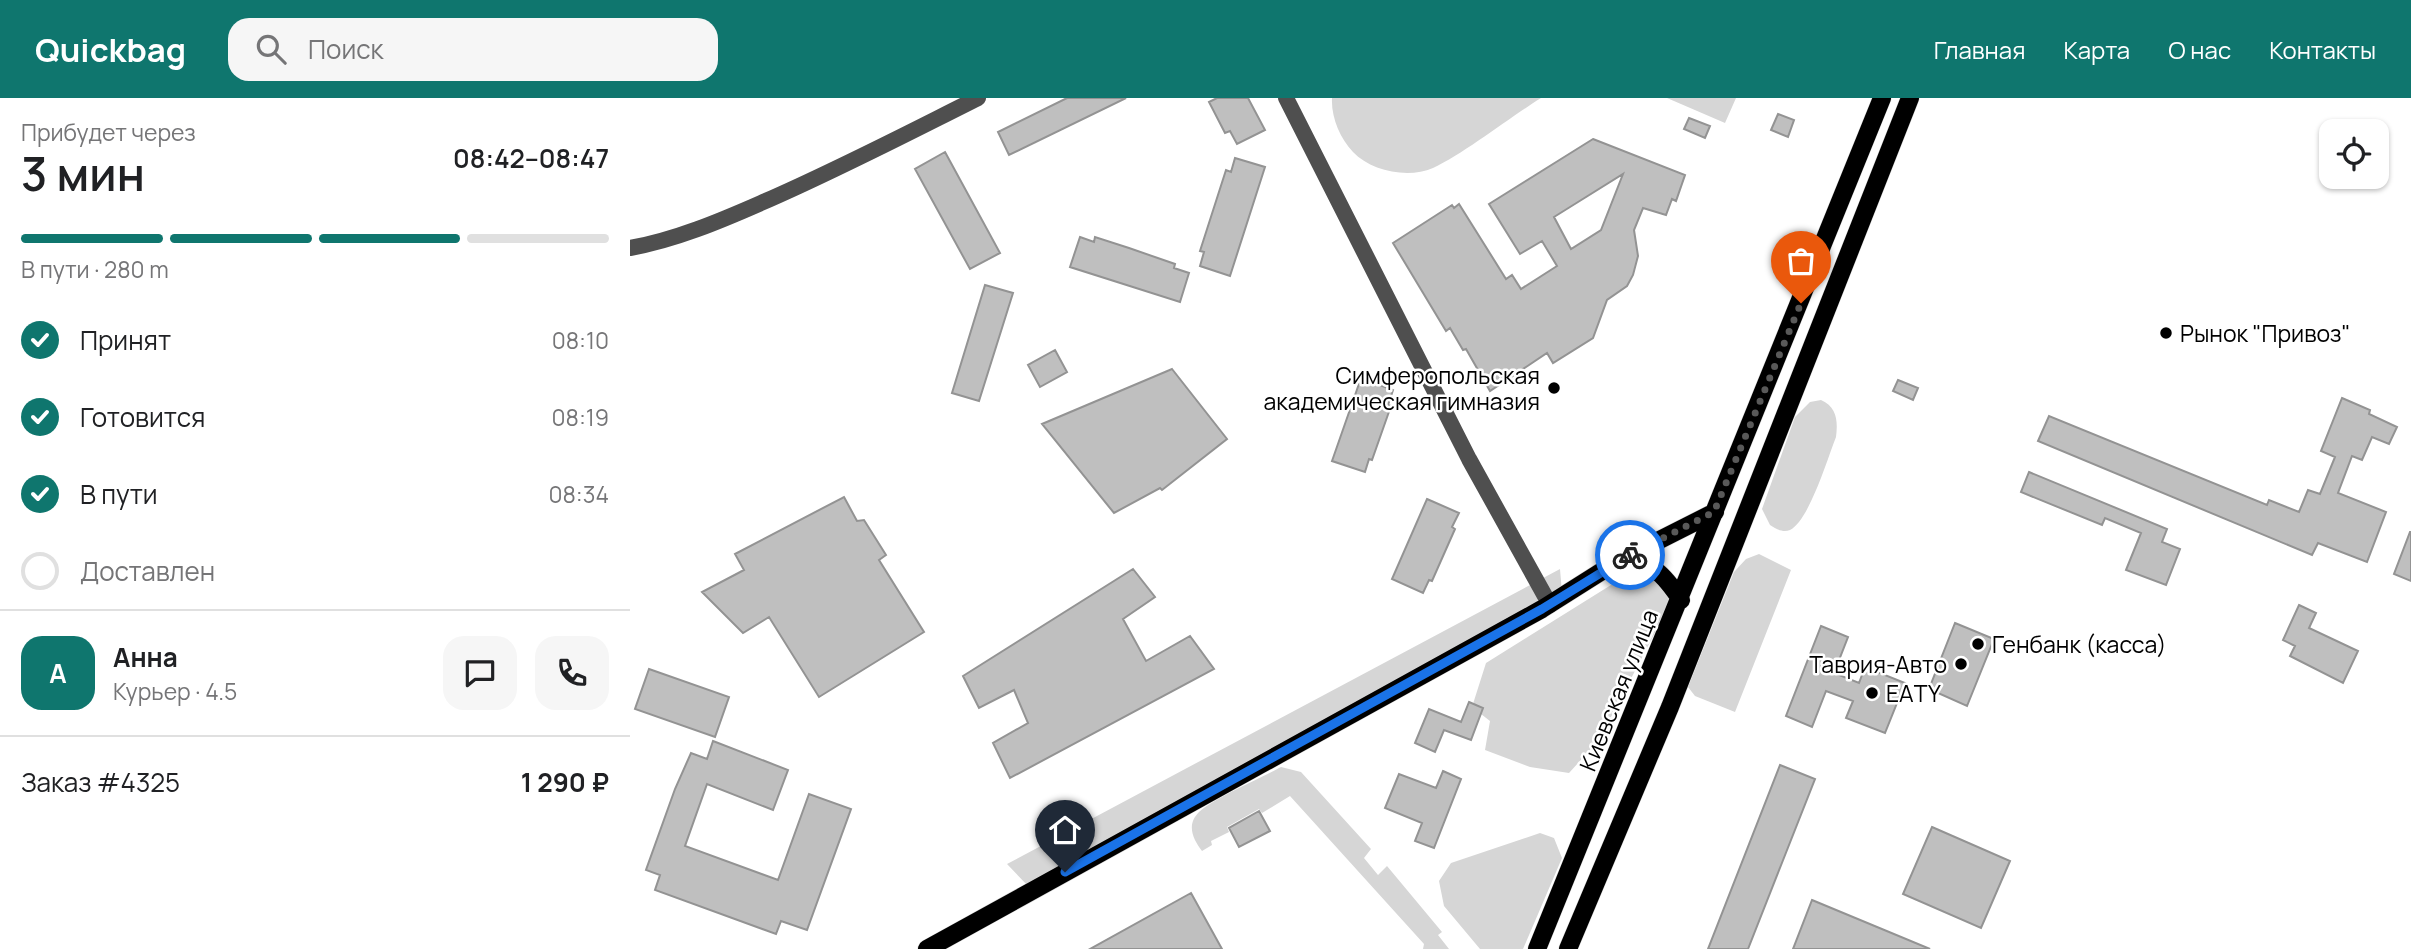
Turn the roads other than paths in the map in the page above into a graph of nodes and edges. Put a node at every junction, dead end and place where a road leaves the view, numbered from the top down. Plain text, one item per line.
1 (978, 98) edge
2 (1286, 98) edge
3 (1882, 98) edge
4 (1910, 98) edge
5 (630, 248) edge
6 (1714, 512) junction
7 (1618, 561) junction
8 (1681, 600) junction
9 (1549, 605) junction
10 (927, 949) edge
11 (1537, 949) edge
12 (1568, 949) edge

1 - 5 street
2 - 9 street
3 - 6 main road, Киевская улица
4 - 12 main road
6 - 7 main road
6 - 8 main road, Киевская улица
7 - 8 main road
7 - 9 main road
8 - 11 main road, Киевская улица
9 - 10 main road

